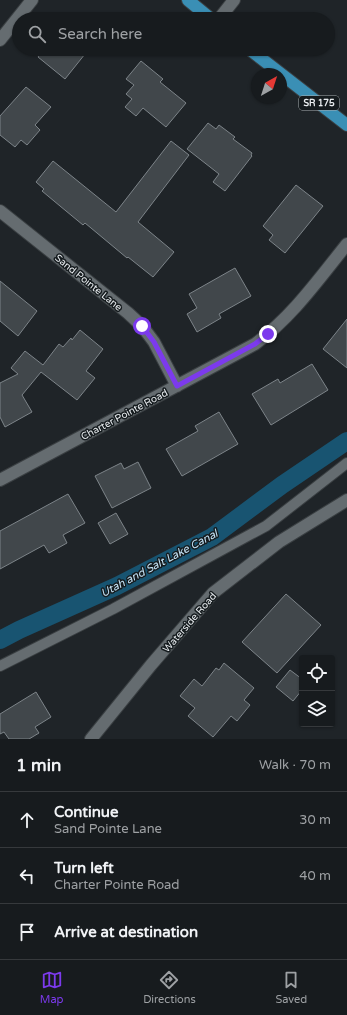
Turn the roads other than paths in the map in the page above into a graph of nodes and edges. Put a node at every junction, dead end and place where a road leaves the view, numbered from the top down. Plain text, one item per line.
1 (32, 0) edge
2 (188, 0) edge
3 (234, 0) edge
4 (22, 12) edge
5 (203, 12) edge
6 (224, 12) edge
7 (12, 25) edge
8 (0, 40) edge
9 (258, 56) edge
10 (347, 125) edge
11 (0, 211) edge
12 (347, 244) edge
13 (177, 386) junction
14 (347, 463) edge
15 (0, 480) edge
16 (347, 500) edge
17 (0, 666) edge
18 (92, 739) edge

1 - 4 street
2 - 5 main road
3 - 6 street
7 - 8 street
9 - 10 main road, SR 175
11 - 13 street, Sand Pointe Lane
12 - 13 street, Charter Pointe Road
13 - 15 street, Charter Pointe Road
14 - 17 lane
16 - 18 street, Waterside Road

